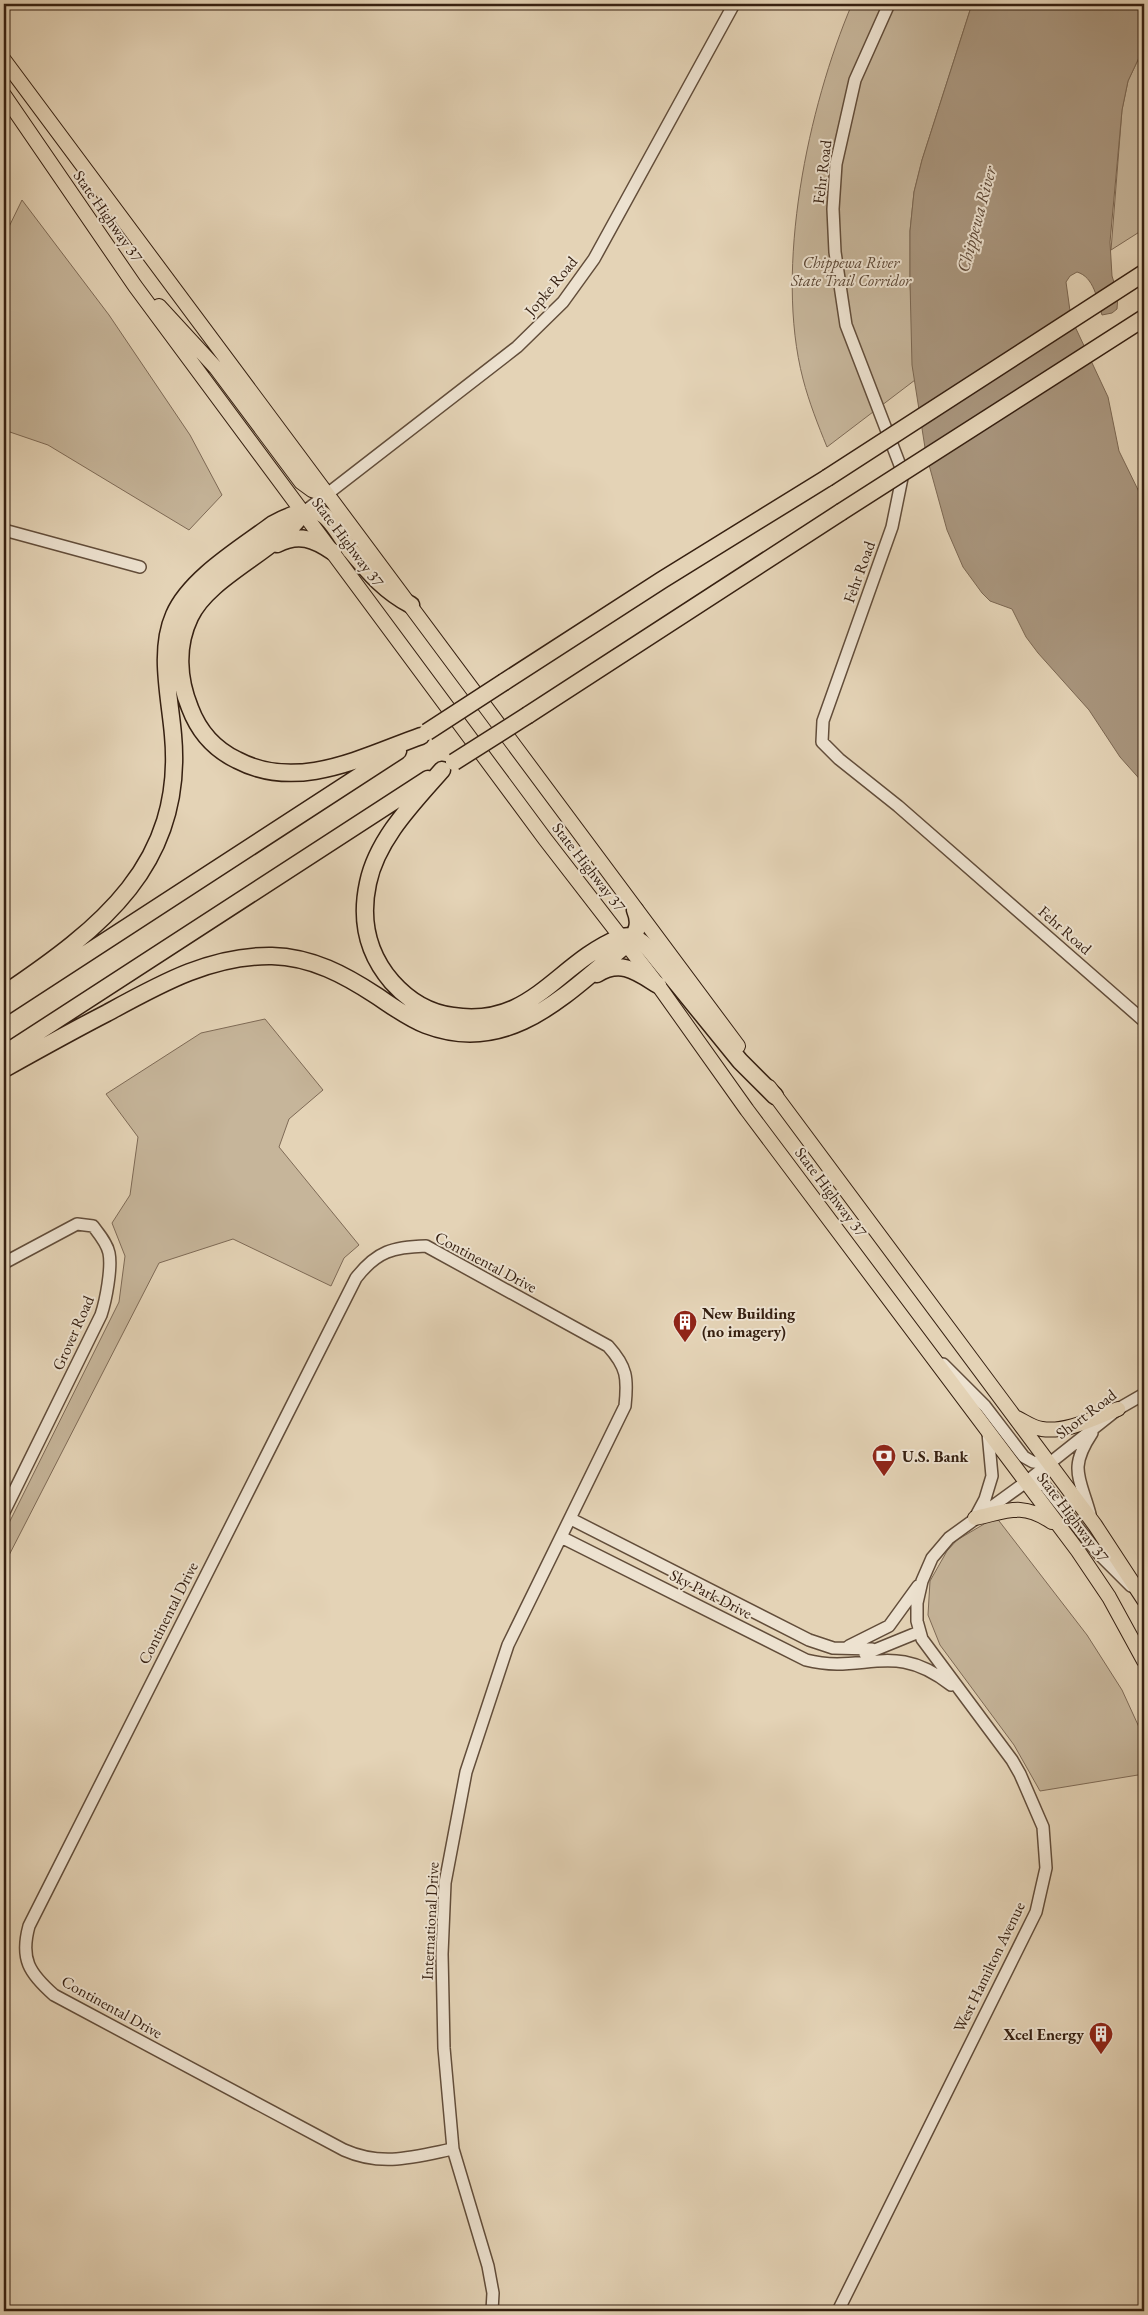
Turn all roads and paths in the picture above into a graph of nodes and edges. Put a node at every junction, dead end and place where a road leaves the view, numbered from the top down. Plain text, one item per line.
1 (734, 4) edge
2 (889, 4) edge
3 (4, 60) edge
4 (4, 95) edge
5 (1144, 272) edge
6 (135, 286) junction
7 (1144, 318) edge
8 (328, 494) junction
9 (304, 512) junction
10 (4, 530) edge
11 (333, 552) junction
12 (245, 564) junction
13 (140, 567) dead end
14 (411, 605) junction
15 (424, 734) junction
16 (448, 766) junction
17 (635, 910) junction
18 (628, 939) junction
19 (658, 985) junction
20 (4, 994) edge
21 (566, 994) junction
22 (4, 1007) edge
23 (1144, 1021) edge
24 (4, 1054) edge
25 (4, 1069) edge
26 (775, 1096) junction
27 (4, 1263) edge
28 (918, 1338) junction
29 (1144, 1394) edge
30 (1118, 1409) junction
31 (1014, 1416) junction
32 (1097, 1425) junction
33 (988, 1433) junction
34 (1049, 1463) junction
35 (1026, 1482) junction
36 (4, 1512) edge
37 (571, 1518) junction
38 (974, 1518) junction
39 (1091, 1520) junction
40 (1058, 1526) junction
41 (561, 1537) junction
42 (922, 1581) junction
43 (1142, 1597) edge
44 (919, 1632) junction
45 (844, 1648) junction
46 (872, 1650) junction
47 (1144, 1661) edge
48 (851, 1662) junction
49 (961, 1692) junction
50 (453, 2149) junction
51 (492, 2311) edge
52 (838, 2311) edge

1 - 8 street, Jopke Road
2 - 23 street, Fehr Road
3 - 8 main road, State Highway 37
4 - 6 main road, State Highway 37
5 - 15 highway, bridge
6 - 8 main road
6 - 9 main road, State Highway 37
7 - 16 highway, bridge
8 - 9 street, Jopke Road
8 - 14 main road, State Highway 37
9 - 11 main road, State Highway 37
9 - 12 highway
9 - 14 highway
9 - 20 highway
10 - 13 street
11 - 12 highway
11 - 18 main road, State Highway 37
12 - 15 highway
14 - 17 main road, State Highway 37
15 - 22 highway
16 - 18 highway
16 - 24 highway
17 - 18 highway
17 - 26 main road, State Highway 37
18 - 19 main road, State Highway 37
18 - 21 highway
18 - 26 highway
19 - 21 highway
19 - 28 main road, State Highway 37
21 - 25 highway
26 - 31 main road, State Highway 37
27 - 36 street, Grover Road
28 - 33 main road, State Highway 37
28 - 34 street
29 - 30 street, Short Road
30 - 31 main road
30 - 32 street, Short Road
31 - 34 main road, State Highway 37
32 - 34 street, Short Road
32 - 39 street
33 - 35 main road, State Highway 37
33 - 38 street
34 - 35 street
34 - 39 main road, State Highway 37
35 - 38 street
35 - 40 main road, State Highway 37
35 - 43 street
37 - 41 street, International Drive
37 - 45 street, Sky Park Drive
37 - 50 street, Continental Drive
38 - 40 main road
38 - 42 street
39 - 43 main road, State Highway 37
40 - 47 main road, State Highway 37
41 - 48 street, Sky Park Drive
41 - 50 street, International Drive
42 - 44 street
42 - 45 street
44 - 46 street, Sky Park Drive
44 - 49 street, West Hamilton Avenue
45 - 46 street, Sky Park Drive
46 - 48 street, Sky Park Drive
48 - 49 street, Sky Park Drive
49 - 52 street, West Hamilton Avenue
50 - 51 street, International Drive

